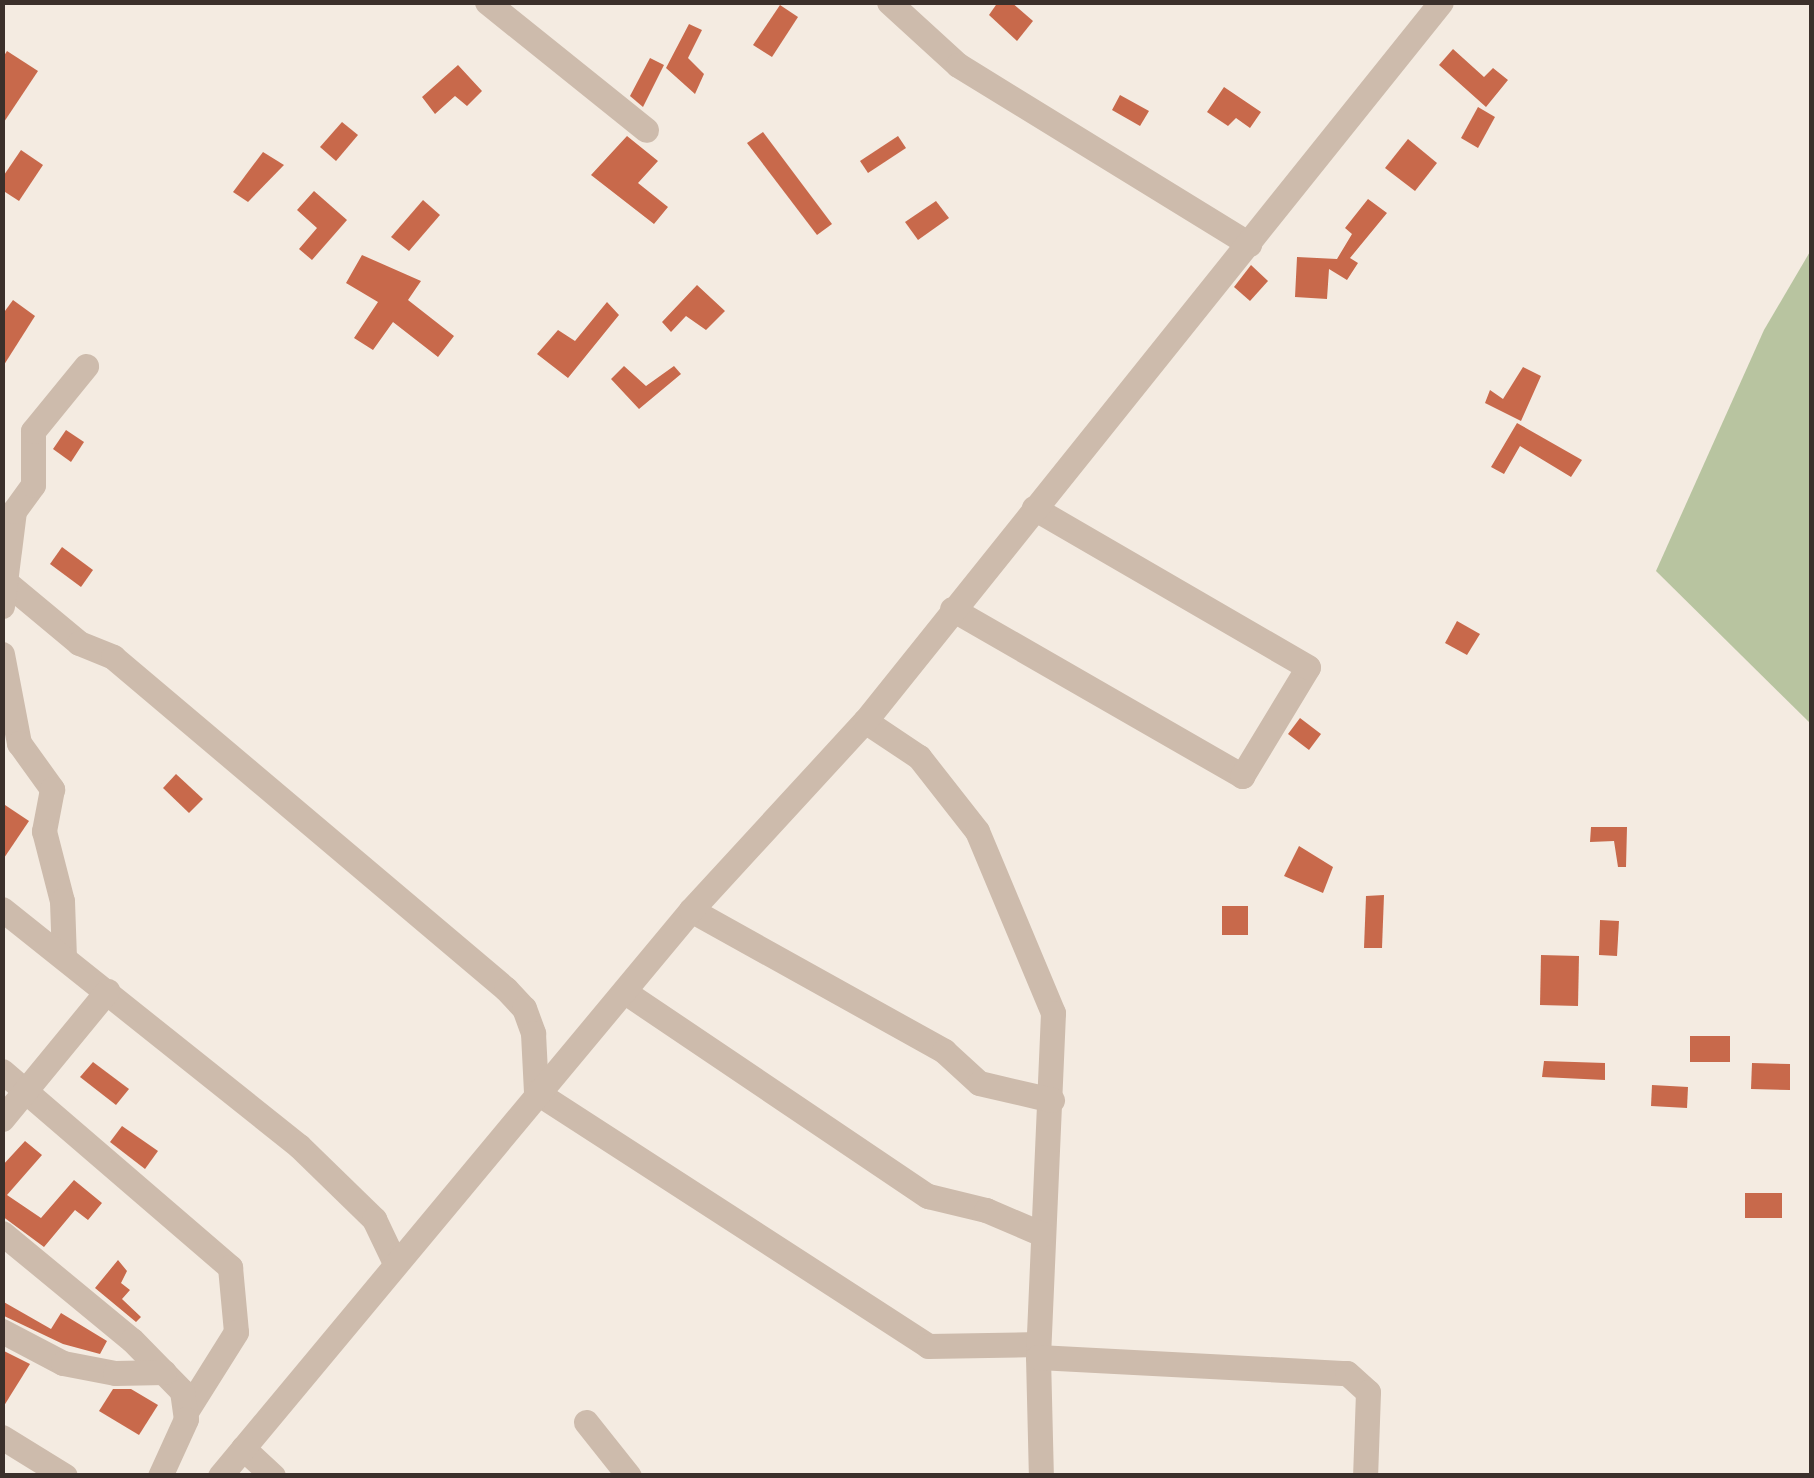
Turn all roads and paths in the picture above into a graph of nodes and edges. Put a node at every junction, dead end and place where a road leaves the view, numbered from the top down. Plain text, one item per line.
1 (488, 2) edge
2 (889, 2) edge
3 (1441, 2) edge
4 (646, 130) dead end
5 (1249, 244) junction
6 (86, 366) dead end
7 (1034, 508) junction
8 (5, 595) edge
9 (952, 609) junction
10 (2, 654) edge
11 (865, 721) junction
12 (2, 909) edge
13 (691, 910) junction
14 (64, 957) junction
15 (108, 991) junction
16 (625, 992) junction
17 (2, 1070) edge
18 (27, 1089) junction
19 (536, 1092) junction
20 (1052, 1100) junction
21 (2, 1119) edge
22 (2, 1233) edge
23 (1042, 1234) junction
24 (394, 1261) junction
25 (2, 1331) edge
26 (1038, 1350) junction
27 (164, 1372) junction
28 (188, 1410) junction
29 (586, 1422) dead end
30 (2, 1437) edge
31 (243, 1448) junction
32 (65, 1476) edge
33 (160, 1476) edge
34 (220, 1476) edge
35 (273, 1476) edge
36 (629, 1476) edge
37 (1041, 1476) edge
38 (1365, 1476) edge

1 - 4 street
2 - 5 street
3 - 5 street
5 - 7 street
6 - 8 street
7 - 9 street
7 - 9 street
8 - 19 street
9 - 11 street
10 - 14 street
11 - 13 street
11 - 20 street
12 - 14 street
13 - 16 street
13 - 20 street
14 - 15 street
15 - 18 street
15 - 24 street
16 - 19 street
16 - 23 street
17 - 18 street
18 - 21 street
18 - 28 street
19 - 24 street
19 - 26 street
20 - 23 street
22 - 27 street
23 - 26 street
24 - 31 street
25 - 27 street
26 - 37 street
26 - 38 street
27 - 28 street
28 - 33 street
29 - 36 street
30 - 32 street
31 - 34 street
31 - 35 street

